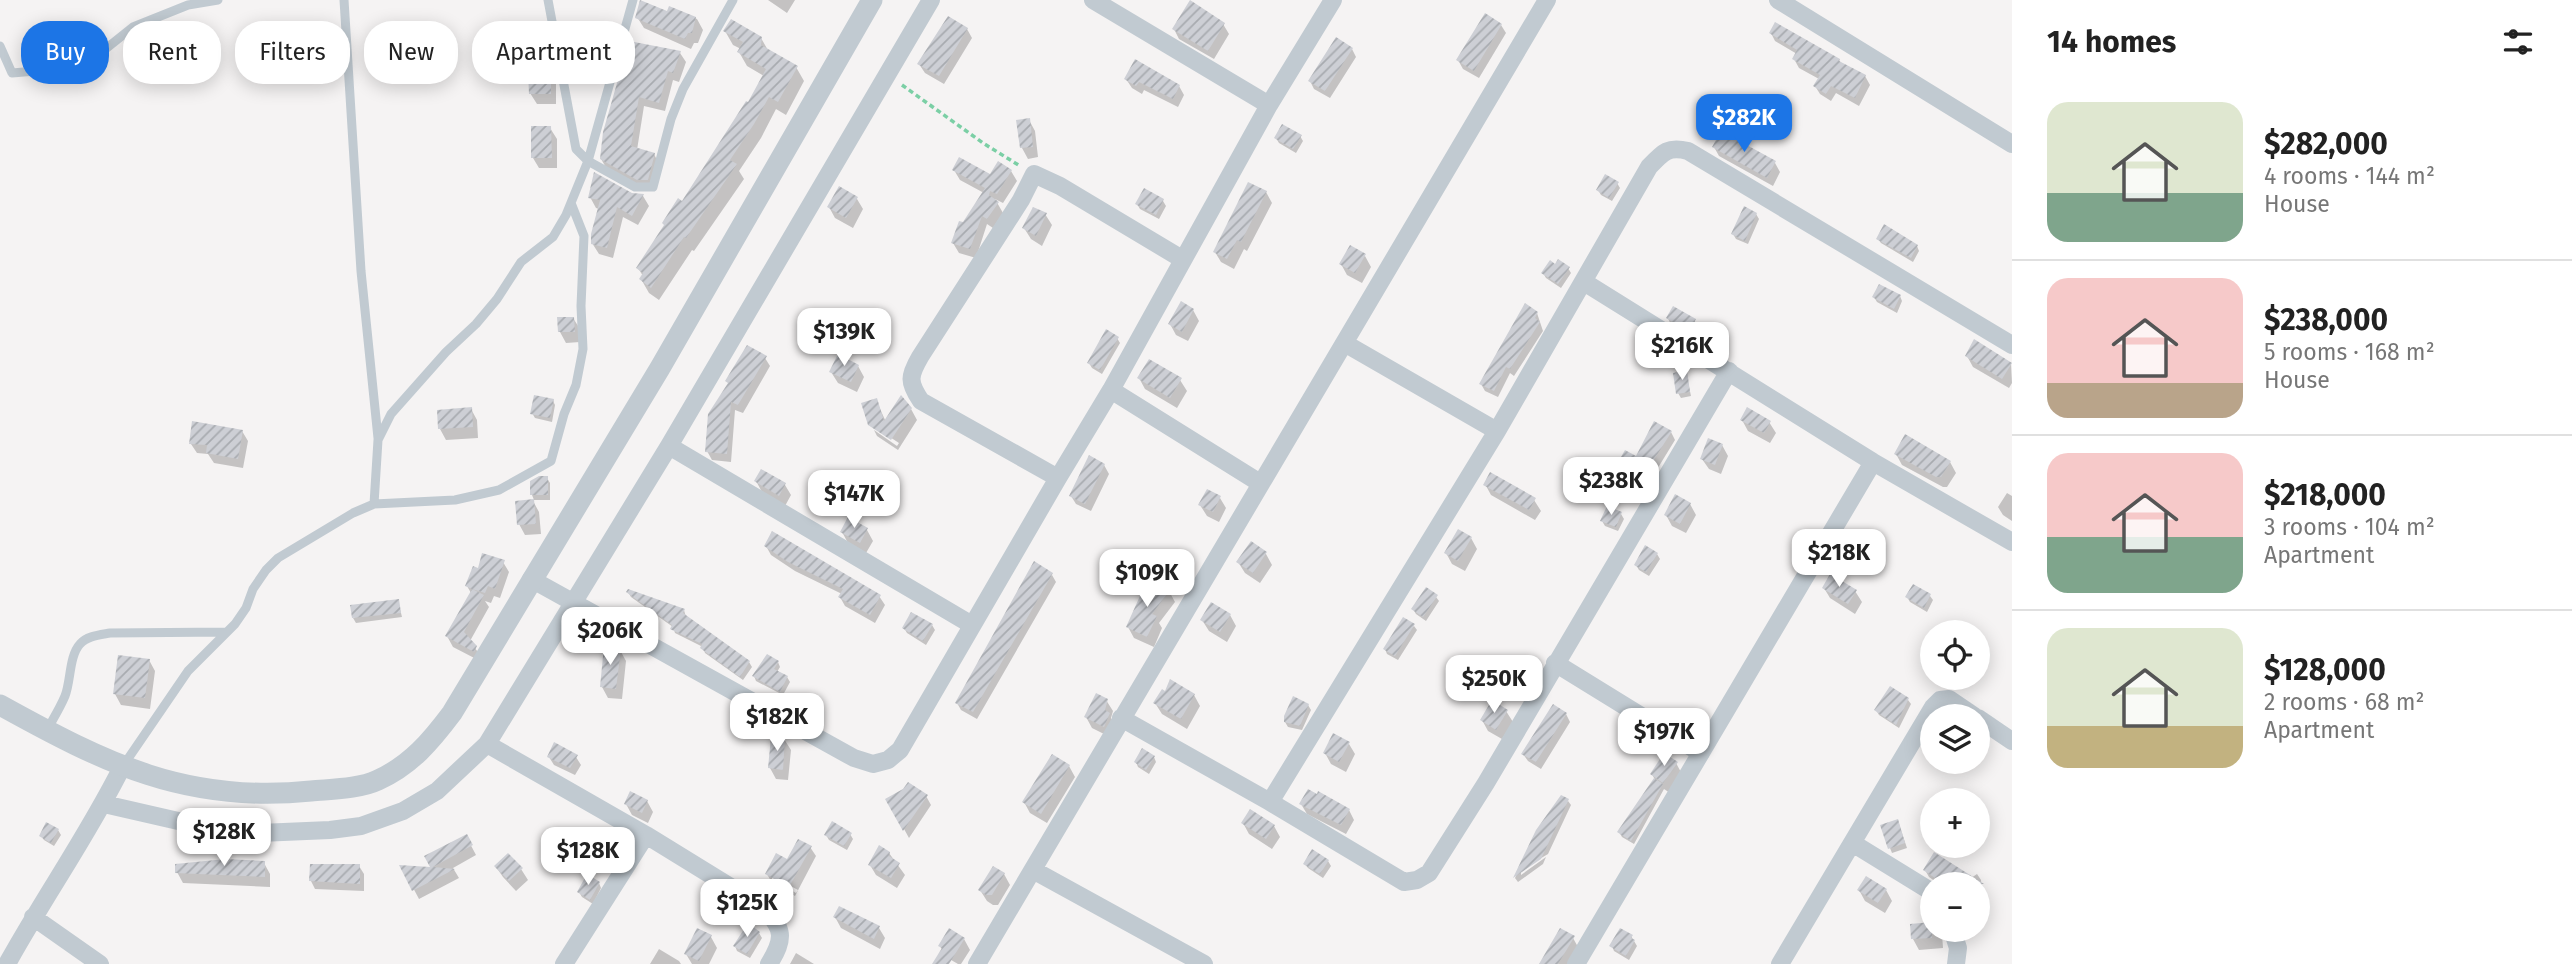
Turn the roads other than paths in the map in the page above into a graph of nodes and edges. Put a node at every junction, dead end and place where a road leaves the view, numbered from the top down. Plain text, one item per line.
1 (218, 0) edge
2 (344, 0) edge
3 (548, 0) edge
4 (633, 0) edge
5 (733, 0) edge
6 (872, 0) edge
7 (931, 0) edge
8 (1093, 0) edge
9 (1333, 0) edge
10 (1547, 0) edge
11 (1778, 0) edge
12 (0, 46) edge
13 (1269, 105) junction
14 (2012, 144) edge
15 (588, 161) junction
16 (571, 203) junction
17 (1182, 259) junction
18 (1584, 282) junction
19 (1346, 344) junction
20 (2012, 345) edge
21 (1729, 371) junction
22 (1111, 390) junction
23 (1497, 431) junction
24 (378, 440) junction
25 (669, 446) junction
26 (1873, 462) junction
27 (1058, 478) junction
28 (1260, 483) junction
29 (374, 504) junction
30 (2012, 542) edge
31 (531, 579) junction
32 (575, 603) junction
33 (972, 625) junction
34 (227, 632) junction
35 (1555, 663) junction
36 (1936, 704) edge
37 (1956, 704) edge
38 (0, 705) edge
39 (1121, 718) junction
40 (1990, 726) edge
41 (1920, 730) edge
42 (47, 731) junction
43 (2012, 741) edge
44 (488, 744) junction
45 (1701, 753) junction
46 (122, 767) junction
47 (1270, 802) junction
48 (104, 804) junction
49 (646, 835) junction
50 (1854, 844) junction
51 (1033, 870) junction
52 (1920, 885) edge
53 (33, 917) junction
54 (1956, 942) edge
55 (1177, 957) edge
56 (7, 964) edge
57 (100, 964) edge
58 (564, 964) edge
59 (769, 964) edge
60 (977, 964) edge
61 (1204, 964) edge
62 (1576, 964) edge
63 (1780, 964) edge
64 (1956, 964) edge

1 - 12 lane
2 - 24 lane
3 - 15 lane
4 - 15 lane
5 - 15 lane
6 - 31 street
7 - 25 street
8 - 13 street
9 - 13 street
10 - 19 street
11 - 14 street
13 - 17 street
15 - 16 lane
16 - 24 lane
16 - 29 lane
17 - 22 street
17 - 27 street
18 - 20 street
18 - 21 street
18 - 23 street
19 - 23 street
19 - 28 street
21 - 26 street
21 - 35 street
22 - 27 street
22 - 28 street
23 - 47 street
24 - 29 lane
25 - 32 street
25 - 33 street
26 - 30 street
26 - 45 street
27 - 33 street
28 - 39 street
29 - 34 lane
31 - 32 street
31 - 46 street
32 - 33 street
32 - 44 street
34 - 42 lane
34 - 46 lane
35 - 45 street
35 - 47 street
36 - 37 street
38 - 42 street
39 - 47 street
39 - 51 street
40 - 43 street
41 - 50 street
42 - 46 street
44 - 48 street
44 - 49 street
45 - 62 street
46 - 48 street
48 - 53 street
49 - 58 street
49 - 59 street
50 - 52 street
50 - 63 street
51 - 55 street
51 - 60 street
53 - 56 street
53 - 57 street
54 - 64 street
55 - 61 street

